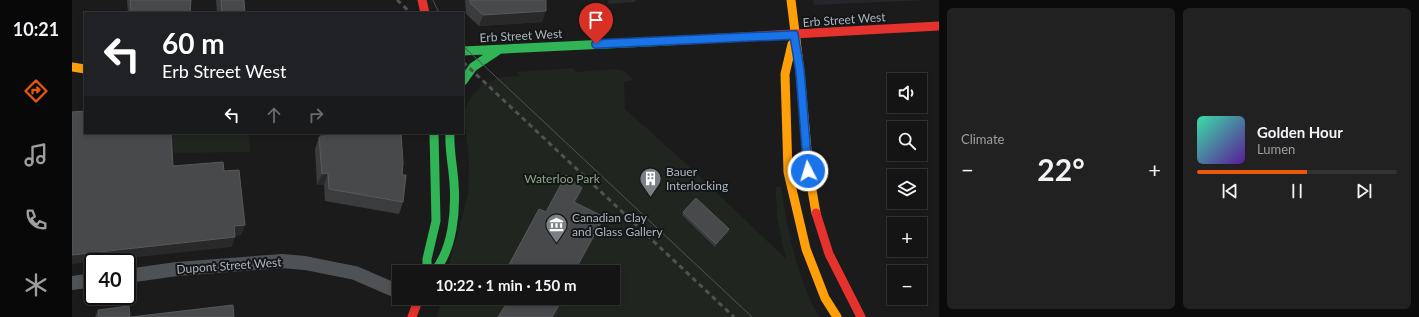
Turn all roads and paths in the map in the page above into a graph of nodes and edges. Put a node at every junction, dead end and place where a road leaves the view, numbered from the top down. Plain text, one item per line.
1 (422, 0) edge
2 (791, 0) edge
3 (425, 12) edge
4 (939, 26) edge
5 (794, 35) junction
6 (464, 51) edge
7 (497, 51) junction
8 (72, 67) edge
9 (84, 69) edge
10 (464, 79) edge
11 (434, 134) edge
12 (450, 134) edge
13 (427, 265) edge
14 (440, 265) edge
15 (136, 275) edge
16 (84, 281) edge
17 (72, 283) edge
18 (392, 289) edge
19 (416, 305) edge
20 (412, 317) edge
21 (837, 317) edge
22 (861, 317) edge

1 - 3 main road
2 - 5 main road
4 - 5 main road, Erb Street West
5 - 7 main road, Erb Street West
5 - 21 main road
5 - 22 main road
6 - 7 main road, Erb Street West
7 - 10 main road
8 - 9 main road
11 - 13 main road
12 - 14 main road
15 - 18 street, Dupont Street West
16 - 17 street
19 - 20 main road

